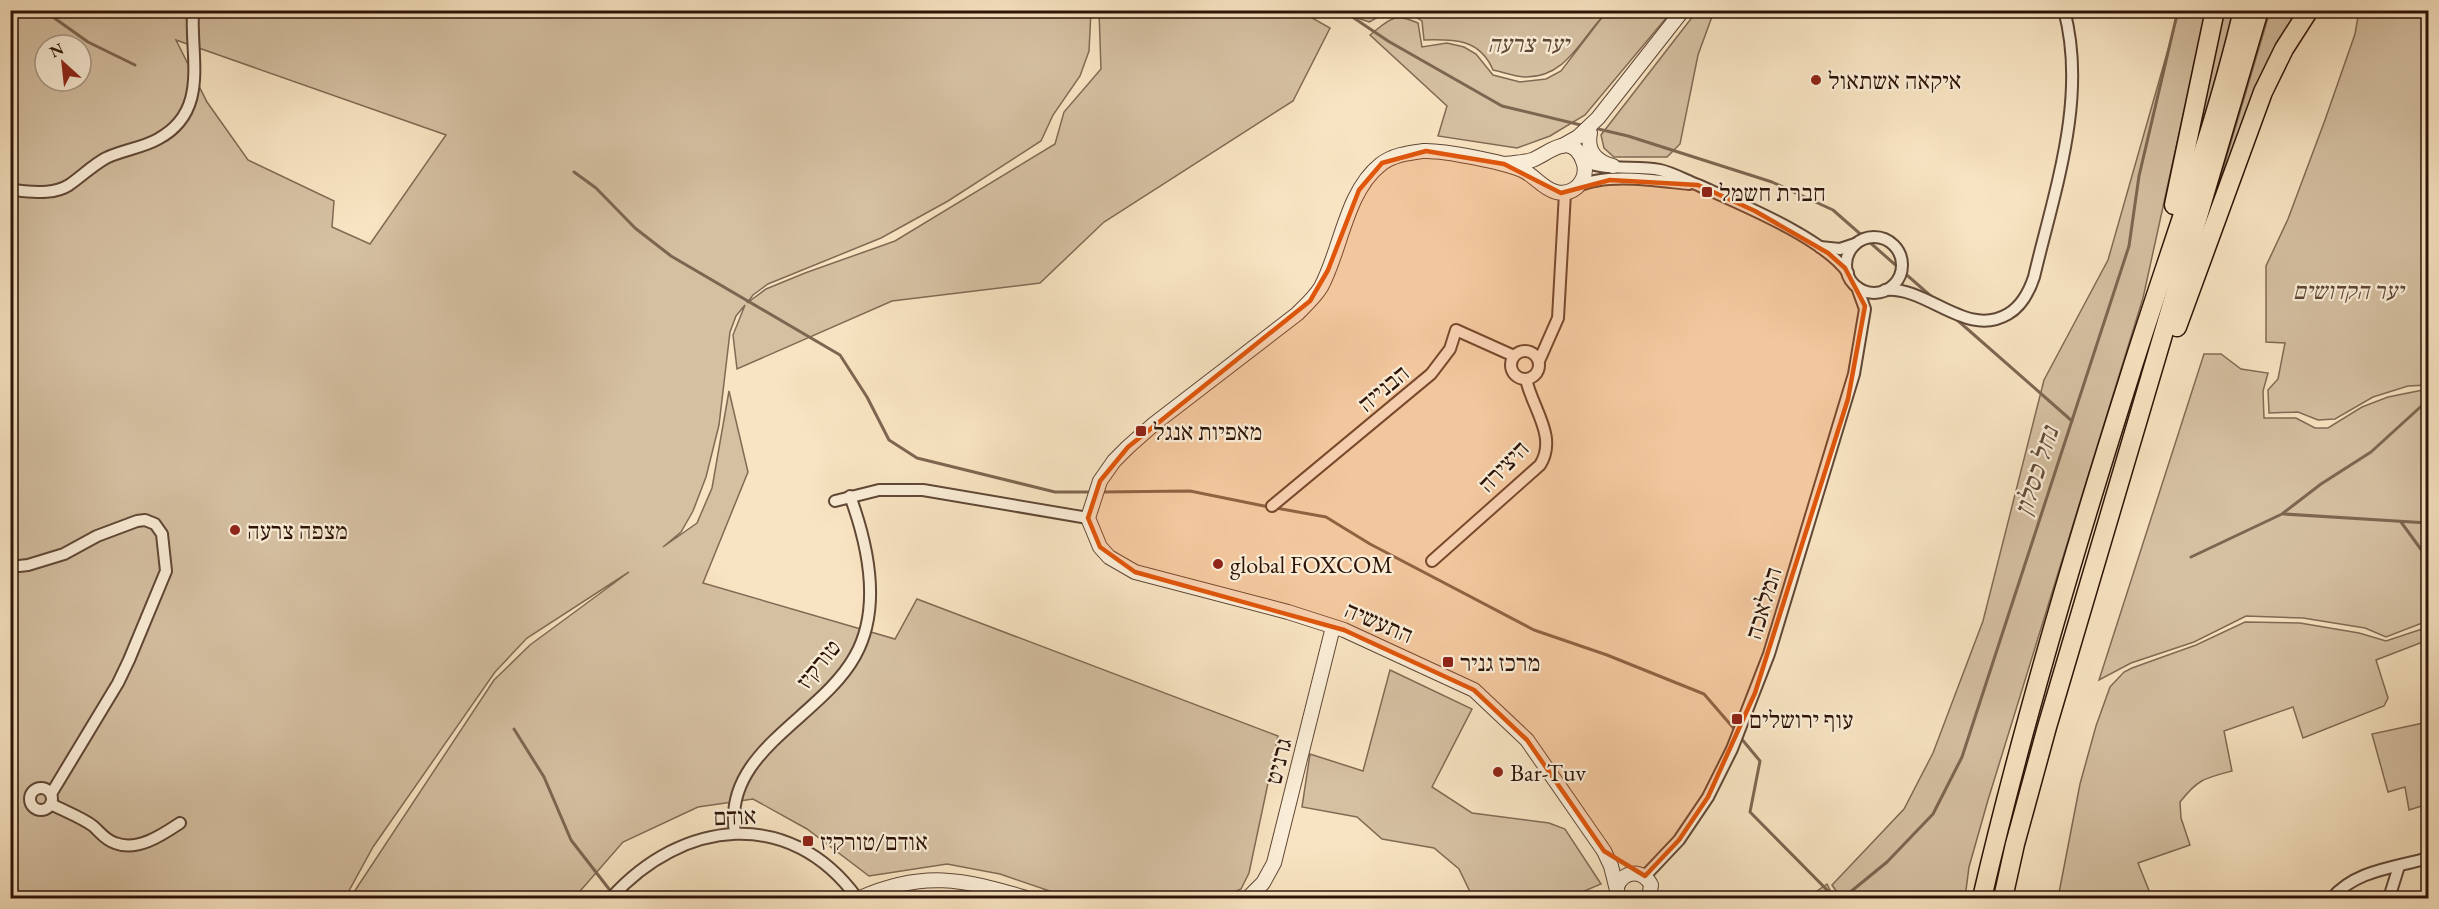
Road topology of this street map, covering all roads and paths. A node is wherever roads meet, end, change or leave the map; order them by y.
1 (193, 10) edge
2 (1683, 10) edge
3 (2064, 10) edge
4 (2215, 10) edge
5 (2243, 10) edge
6 (2259, 10) edge
7 (2309, 10) edge
8 (1598, 118) junction
9 (1590, 133) junction
10 (1562, 146) junction
11 (1545, 153) junction
12 (1583, 159) junction
13 (1504, 164) junction
14 (1613, 166) junction
15 (1542, 184) junction
16 (1698, 185) junction
17 (10, 190) edge
18 (1571, 190) junction
19 (1858, 242) junction
20 (1818, 247) junction
21 (1902, 265) junction
22 (1848, 273) junction
23 (1857, 287) junction
24 (1883, 291) junction
25 (1920, 297) junction
26 (2154, 304) junction
27 (1864, 317) junction
28 (1514, 356) junction
29 (1539, 361) junction
30 (1527, 379) junction
31 (2117, 492) junction
32 (850, 496) junction
33 (835, 501) dead end
34 (1272, 506) dead end
35 (1088, 518) junction
36 (1432, 561) dead end
37 (10, 567) edge
38 (1334, 627) junction
39 (180, 823) dead end
40 (735, 833) junction
41 (1604, 851) junction
42 (2428, 858) edge
43 (2399, 866) junction
44 (1639, 874) junction
45 (1618, 892) edge
46 (611, 898) edge
47 (858, 898) edge
48 (1026, 898) edge
49 (1248, 898) edge
50 (1649, 898) edge
51 (1982, 898) edge
52 (2003, 898) edge
53 (2332, 898) edge
54 (2389, 898) edge

1 - 17 street
2 - 8 street
3 - 25 street
4 - 26 highway
5 - 26 highway
6 - 31 highway
7 - 31 highway
8 - 9 street
8 - 10 street
9 - 12 street
9 - 14 street
10 - 11 street
10 - 12 street
11 - 13 street
11 - 15 street
12 - 14 street
12 - 18 street
13 - 15 street
13 - 35 street
14 - 16 street
15 - 18 street
16 - 18 street
16 - 20 street
18 - 29 street
19 - 20 street
19 - 21 street
19 - 22 street
20 - 22 street
21 - 24 street
21 - 25 street
22 - 23 street
23 - 24 street
23 - 27 street, המלאכה
24 - 25 street
24 - 27 street, המלאכה
26 - 51 highway
27 - 44 street, המלאכה
28 - 29 street
28 - 30 street
28 - 34 street, הבנייה
29 - 30 street
30 - 36 street, היצירה
31 - 52 highway
32 - 33 street
32 - 35 street
32 - 40 street, טורקיז
35 - 38 street, התעשיה
37 - 39 street
38 - 41 street, התעשיה
38 - 49 street, גרניט
40 - 46 street, אודם
40 - 47 street, אודם
41 - 44 street, התעשיה
41 - 45 street, התעשיה
42 - 43 street
43 - 53 street
43 - 54 street
44 - 45 street
44 - 50 street
47 - 48 street

